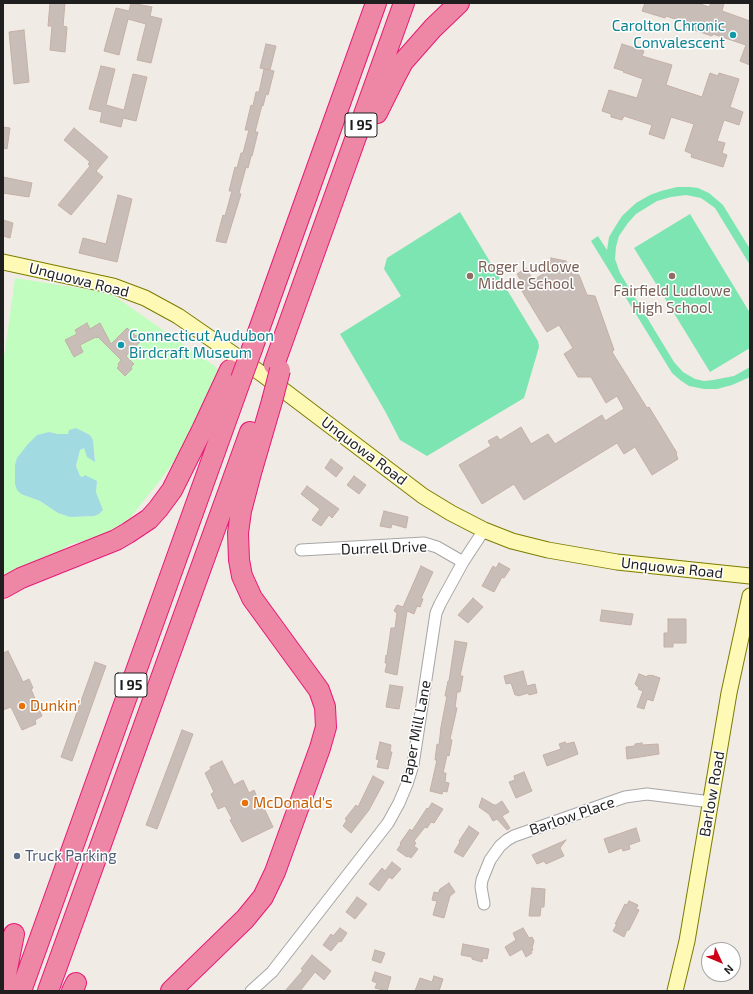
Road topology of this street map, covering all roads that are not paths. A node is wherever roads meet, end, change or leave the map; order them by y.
1 (366, 3) edge
2 (376, 3) edge
3 (404, 3) edge
4 (459, 3) edge
5 (329, 135) junction
6 (317, 246) junction
7 (3, 262) edge
8 (236, 374) junction
9 (267, 398) junction
10 (484, 530) junction
11 (301, 550) dead end
12 (463, 562) junction
13 (750, 576) edge
14 (3, 588) edge
15 (750, 596) edge
16 (711, 802) junction
17 (484, 904) dead end
18 (14, 934) dead end
19 (9, 988) edge
20 (48, 991) edge
21 (171, 991) edge
22 (251, 991) edge
23 (675, 991) edge

1 - 5 highway
2 - 5 highway, I 95
3 - 6 highway, I 95
4 - 6 highway
5 - 8 highway, I 95, bridge
6 - 9 highway, I 95, bridge
7 - 10 street, Unquowa Road
8 - 14 highway
8 - 19 highway, I 95
9 - 20 highway, I 95
9 - 21 highway
10 - 12 street, Paper Mill Lane
10 - 13 street, Unquowa Road
11 - 12 street, Durrell Drive
12 - 22 street, Paper Mill Lane
15 - 16 street, Barlow Road
16 - 17 street, Barlow Place
16 - 23 street, Barlow Road
18 - 19 highway

